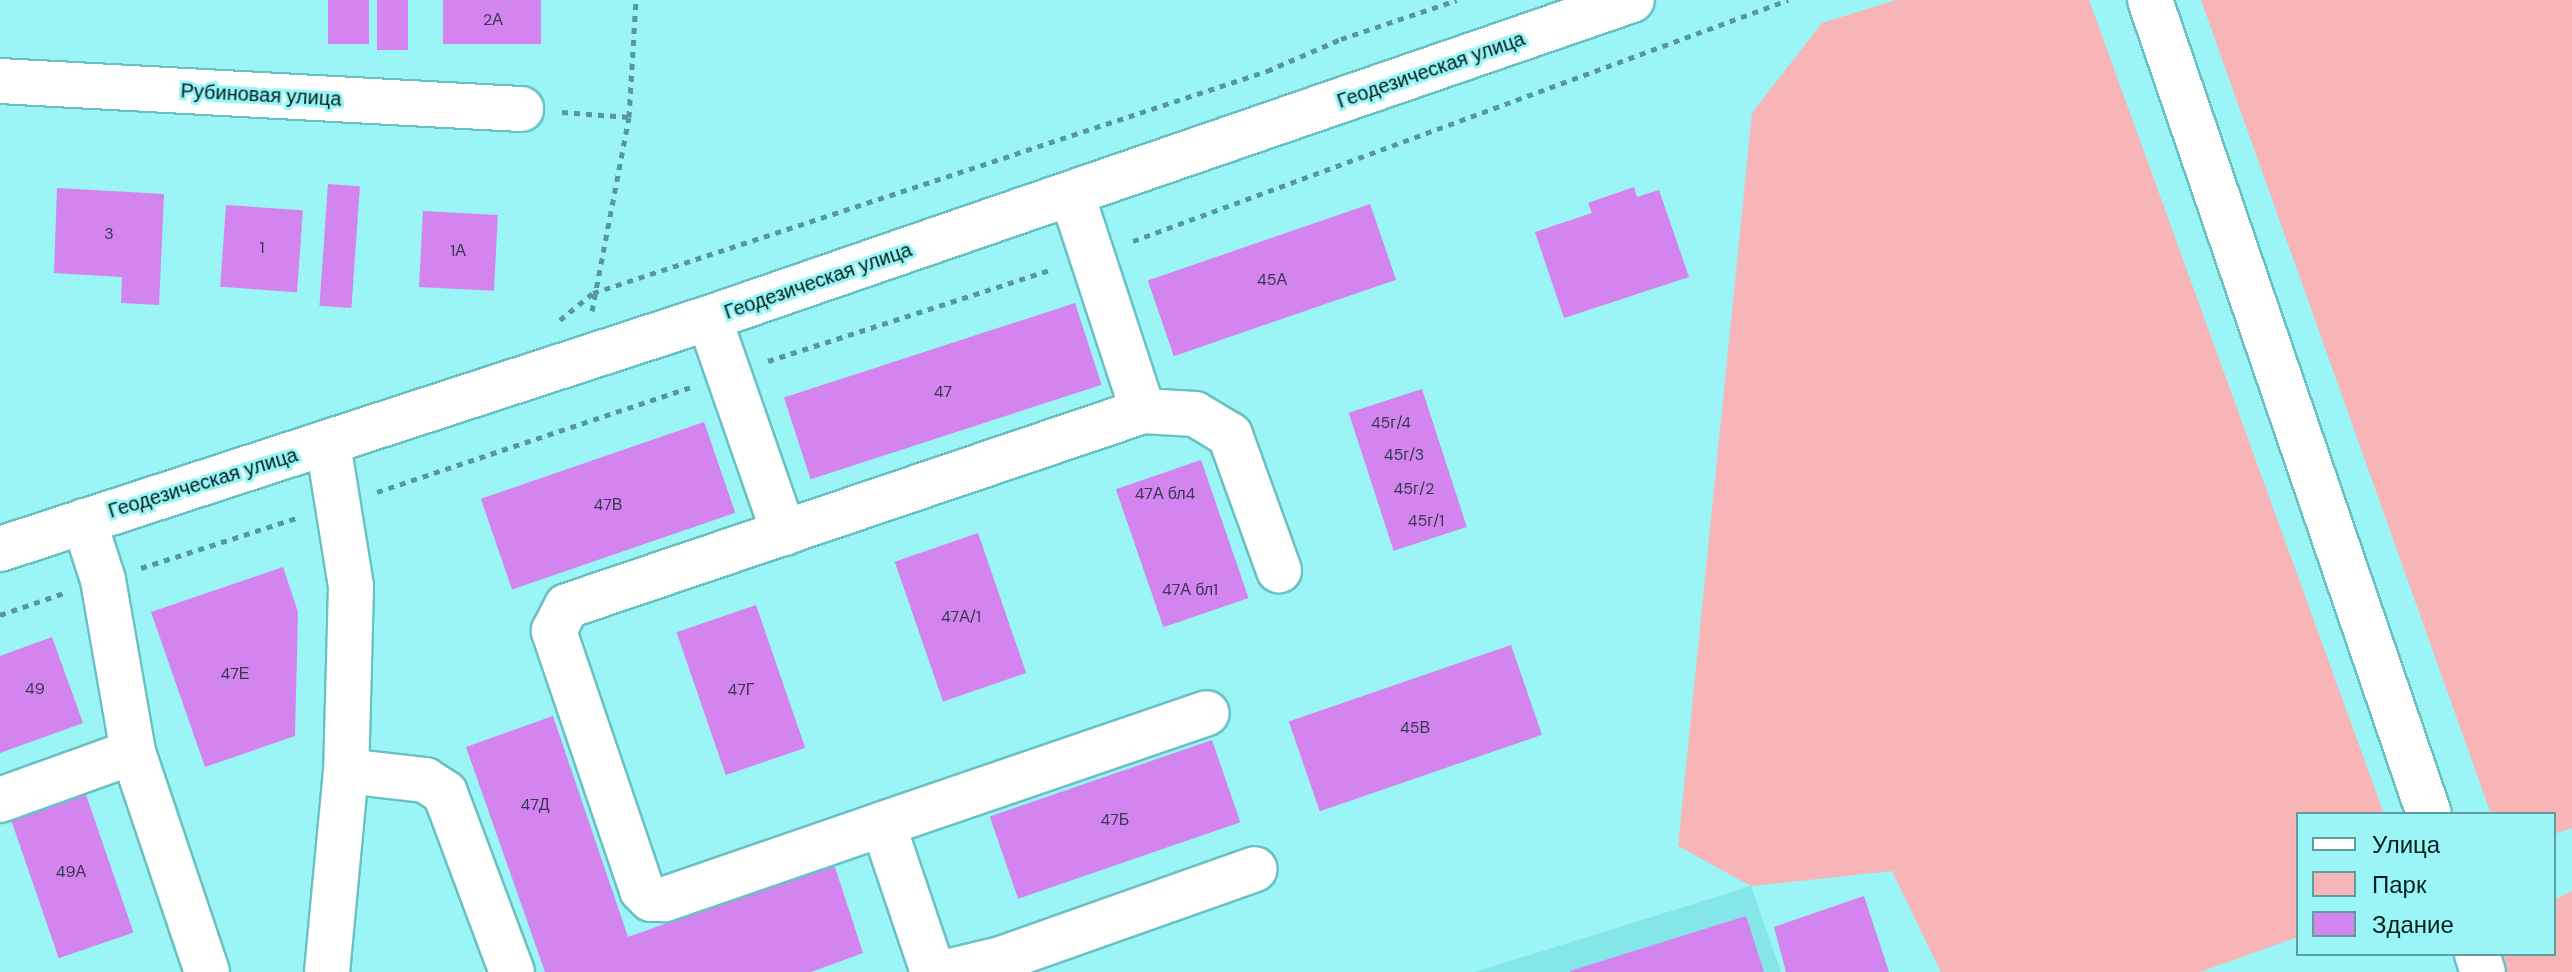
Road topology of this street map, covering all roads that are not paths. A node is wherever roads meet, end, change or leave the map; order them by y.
1 (1632, 0) edge
2 (2150, 0) edge
3 (0, 81) edge
4 (521, 109) road end
5 (1072, 195) junction
6 (709, 318) junction
7 (1143, 411) junction
8 (328, 444) junction
9 (84, 521) junction
10 (784, 533) junction
11 (0, 549) edge
12 (1279, 570) dead end
13 (1207, 713) dead end
14 (133, 752) junction
15 (346, 771) junction
16 (0, 800) edge
17 (2428, 812) edge
18 (883, 824) junction
19 (1255, 869) dead end
20 (198, 969) edge
21 (327, 972) edge
22 (512, 972) edge
23 (933, 972) edge
24 (947, 972) edge

1 - 5 street, Геодезическая улица
2 - 17 street
3 - 4 street, Рубиновая улица
5 - 6 street, Геодезическая улица
5 - 7 street
6 - 8 street, Геодезическая улица
6 - 10 street
7 - 10 street
7 - 12 street
8 - 9 street, Геодезическая улица
8 - 15 street
9 - 11 street, Геодезическая улица
9 - 14 street
10 - 18 street
13 - 18 street
14 - 16 street
14 - 20 street
15 - 21 street
15 - 22 street
18 - 23 street
19 - 24 street

